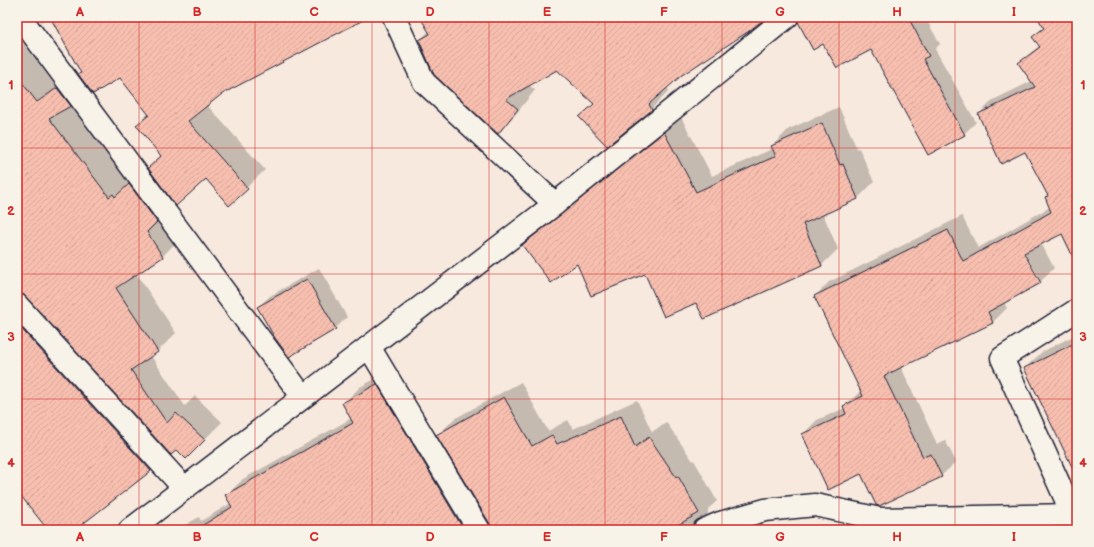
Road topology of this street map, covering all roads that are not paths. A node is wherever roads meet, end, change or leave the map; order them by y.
1 (20, 17) edge
2 (394, 17) edge
3 (788, 17) edge
4 (555, 204) junction
5 (17, 305) edge
6 (1077, 310) edge
7 (370, 347) junction
8 (303, 397) junction
9 (184, 488) junction
10 (1075, 517) edge
11 (130, 530) edge
12 (479, 530) edge
13 (704, 530) edge

1 - 8 street
2 - 4 street
3 - 4 street
4 - 7 street
5 - 9 street
6 - 10 street
7 - 8 street
7 - 12 street
8 - 9 street
9 - 11 street
10 - 13 street

